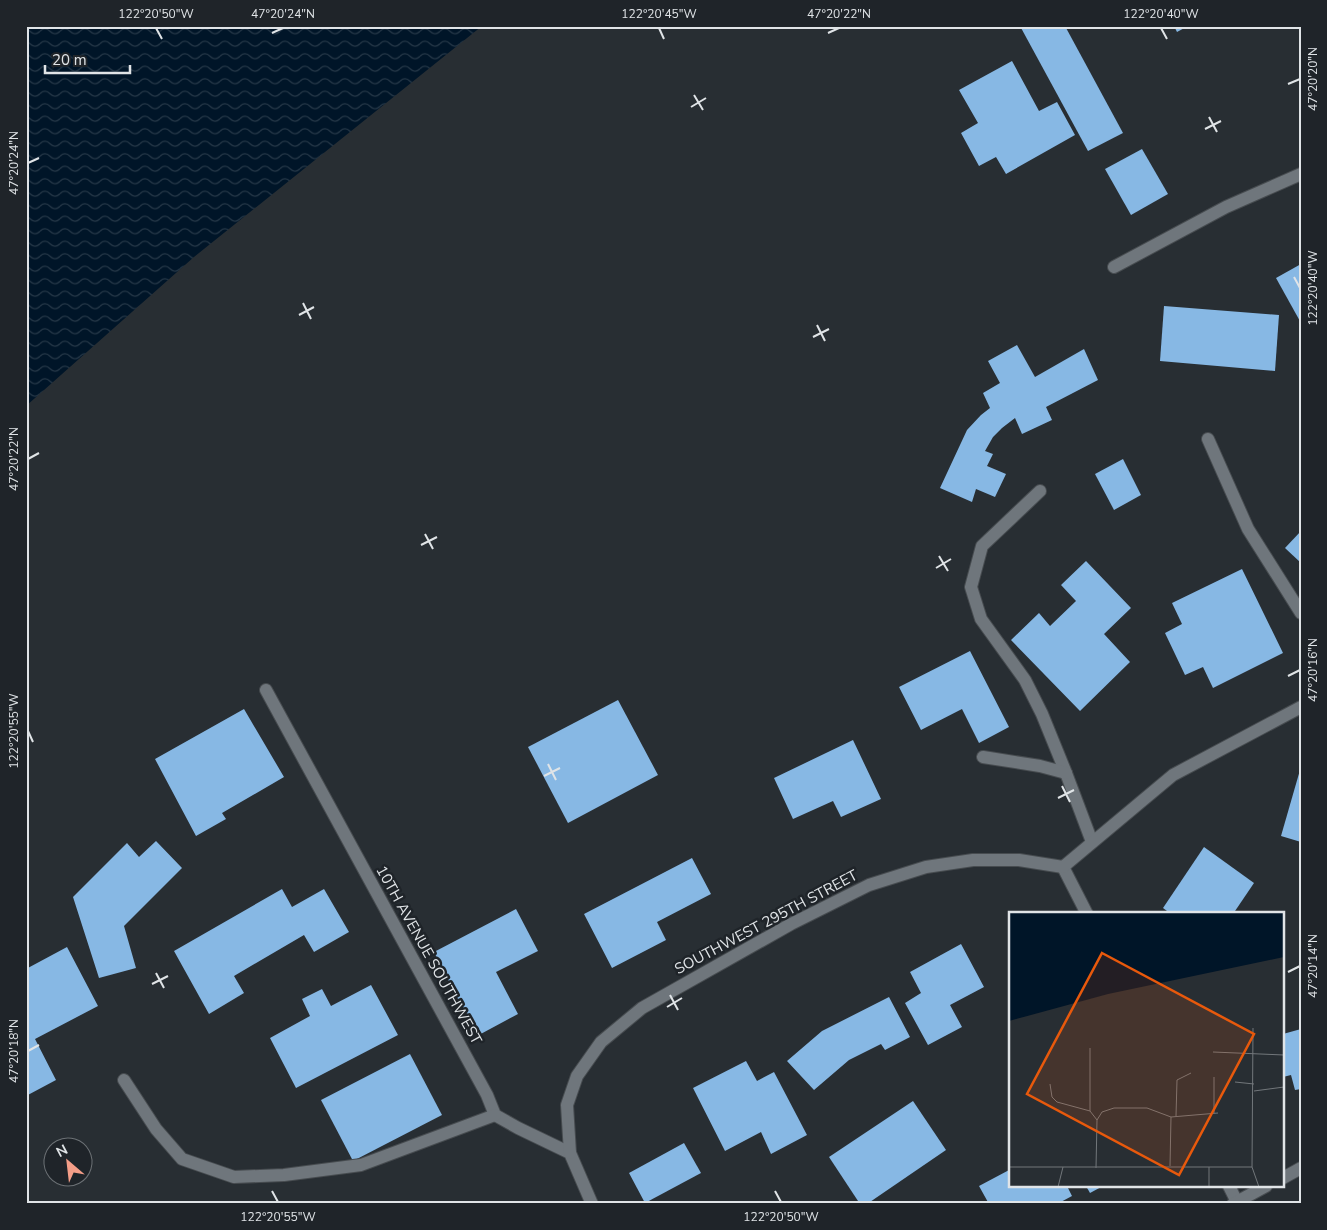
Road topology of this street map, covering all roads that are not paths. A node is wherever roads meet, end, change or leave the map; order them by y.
1 (1301, 174) edge
2 (1114, 267) dead end
3 (1208, 440) dead end
4 (1040, 491) dead end
5 (1301, 613) edge
6 (266, 690) dead end
7 (1301, 707) edge
8 (982, 757) dead end
9 (1066, 773) junction
10 (1092, 842) junction
11 (1063, 867) junction
12 (1086, 912) edge
13 (124, 1080) dead end
14 (495, 1115) junction
15 (570, 1153) junction
16 (1301, 1168) edge
17 (1284, 1177) edge
18 (1230, 1188) edge
19 (1262, 1188) edge
20 (1235, 1203) edge
21 (592, 1204) edge

1 - 2 street
3 - 5 street
4 - 9 street
6 - 14 street, 10TH AVENUE SOUTHWEST
7 - 10 street
8 - 9 street
9 - 10 street
10 - 11 street
11 - 12 street
11 - 15 street, SOUTHWEST 295TH STREET
13 - 14 street
14 - 15 street
15 - 21 street
16 - 17 street
18 - 20 street
19 - 20 street

